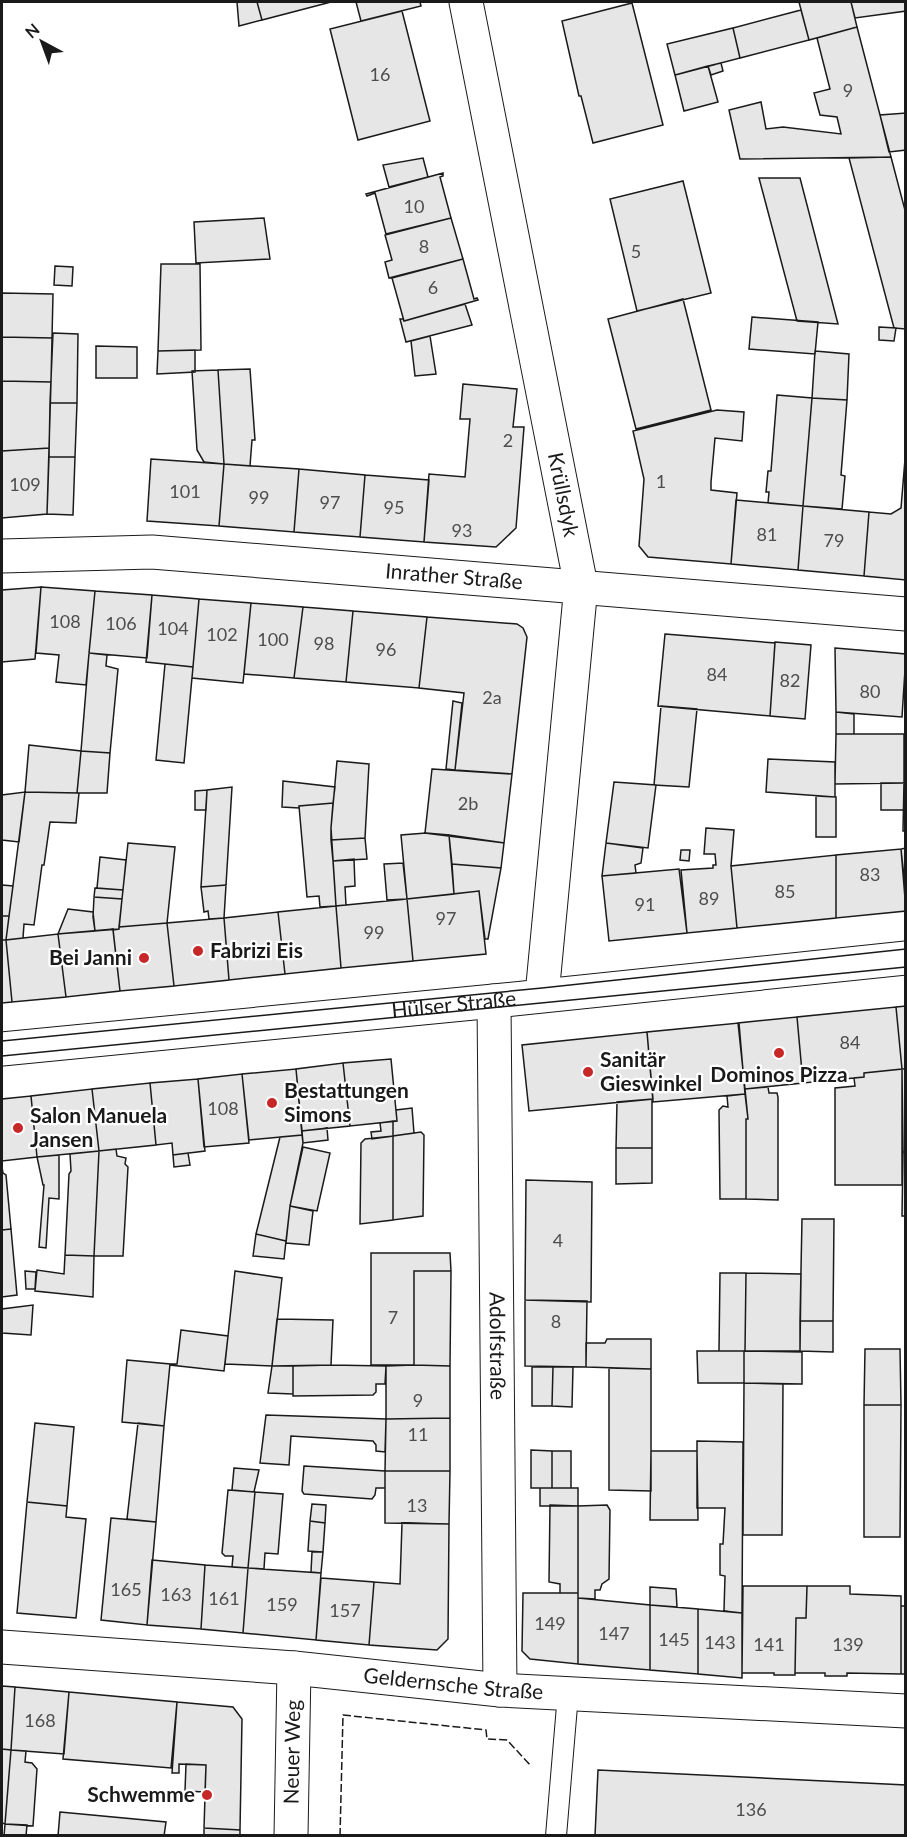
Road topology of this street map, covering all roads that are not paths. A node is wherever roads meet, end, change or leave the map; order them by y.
1 (466, 2) edge
2 (2, 556) edge
3 (581, 586) junction
4 (906, 614) edge
5 (906, 958) edge
6 (542, 995) junction
7 (494, 1001) junction
8 (2, 1049) edge
9 (2, 1647) edge
10 (294, 1668) junction
11 (500, 1690) junction
12 (568, 1694) junction
13 (906, 1712) edge
14 (291, 1836) edge
15 (556, 1836) edge

1 - 3 street, Krüllsdyk
2 - 3 street, Inrather Straße
3 - 4 street, Inrather Straße
3 - 6 street, Krüllsdyk
5 - 6 street, Hülser Straße
6 - 7 street, Hülser Straße
7 - 8 street, Hülser Straße
7 - 11 street, Adolfstraße
9 - 10 street, Geldernsche Straße
10 - 11 street, Geldernsche Straße
10 - 14 street, Neuer Weg
11 - 12 street, Geldernsche Straße
12 - 13 street, Geldernsche Straße
12 - 15 lane

